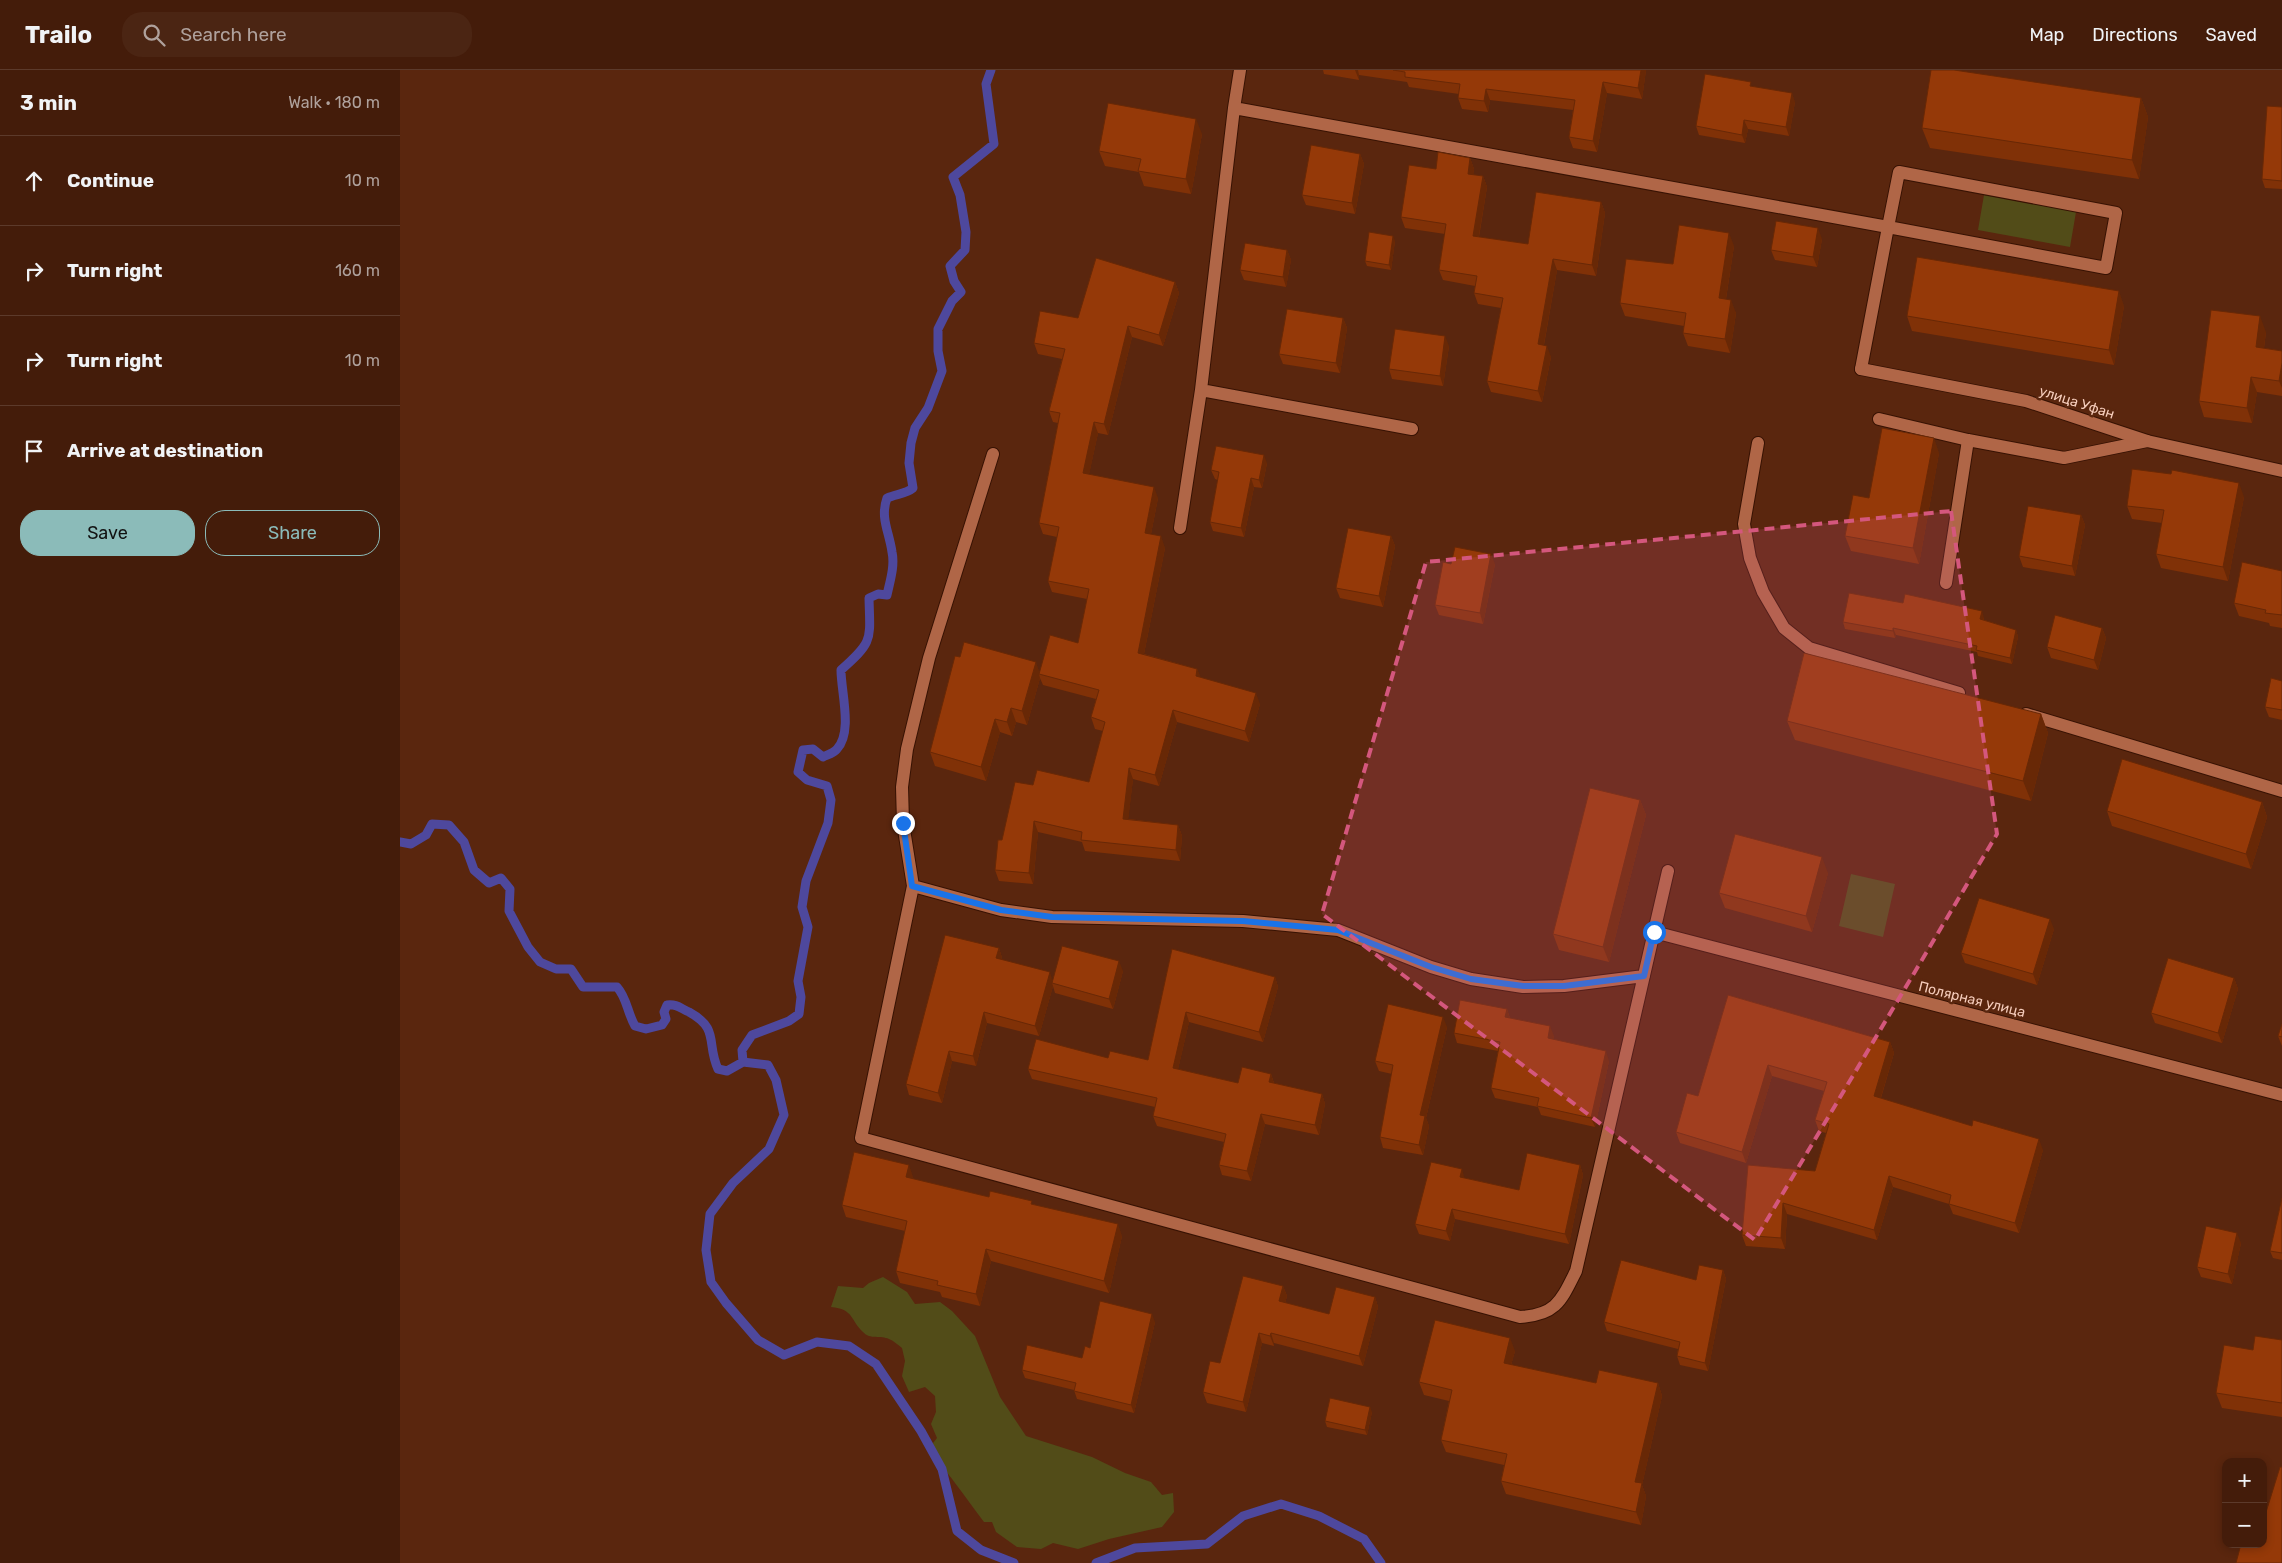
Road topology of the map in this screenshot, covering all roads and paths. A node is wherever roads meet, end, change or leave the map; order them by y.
1 (1240, 70) edge
2 (1234, 108) junction
3 (1888, 226) junction
4 (1201, 390) junction
5 (1879, 419) dead end
6 (1412, 429) dead end
7 (1968, 440) junction
8 (2147, 441) junction
9 (1758, 442) dead end
10 (993, 454) dead end
11 (2282, 471) edge
12 (1180, 528) dead end
13 (1946, 583) dead end
14 (1970, 697) edge
15 (2017, 711) edge
16 (2282, 791) edge
17 (1668, 871) dead end
18 (912, 886) junction
19 (1654, 932) junction
20 (1644, 976) junction
21 (2282, 1094) edge

1 - 2 street
2 - 3 street
2 - 4 street
3 - 3 street
3 - 8 street, улица Уфан
4 - 6 street
4 - 12 street
5 - 7 street
7 - 8 street
7 - 13 street
8 - 11 street, улица Уфан
9 - 14 street
10 - 18 street
15 - 16 street
17 - 19 street
18 - 20 street
18 - 20 street
19 - 20 street
19 - 21 street, Полярная улица

